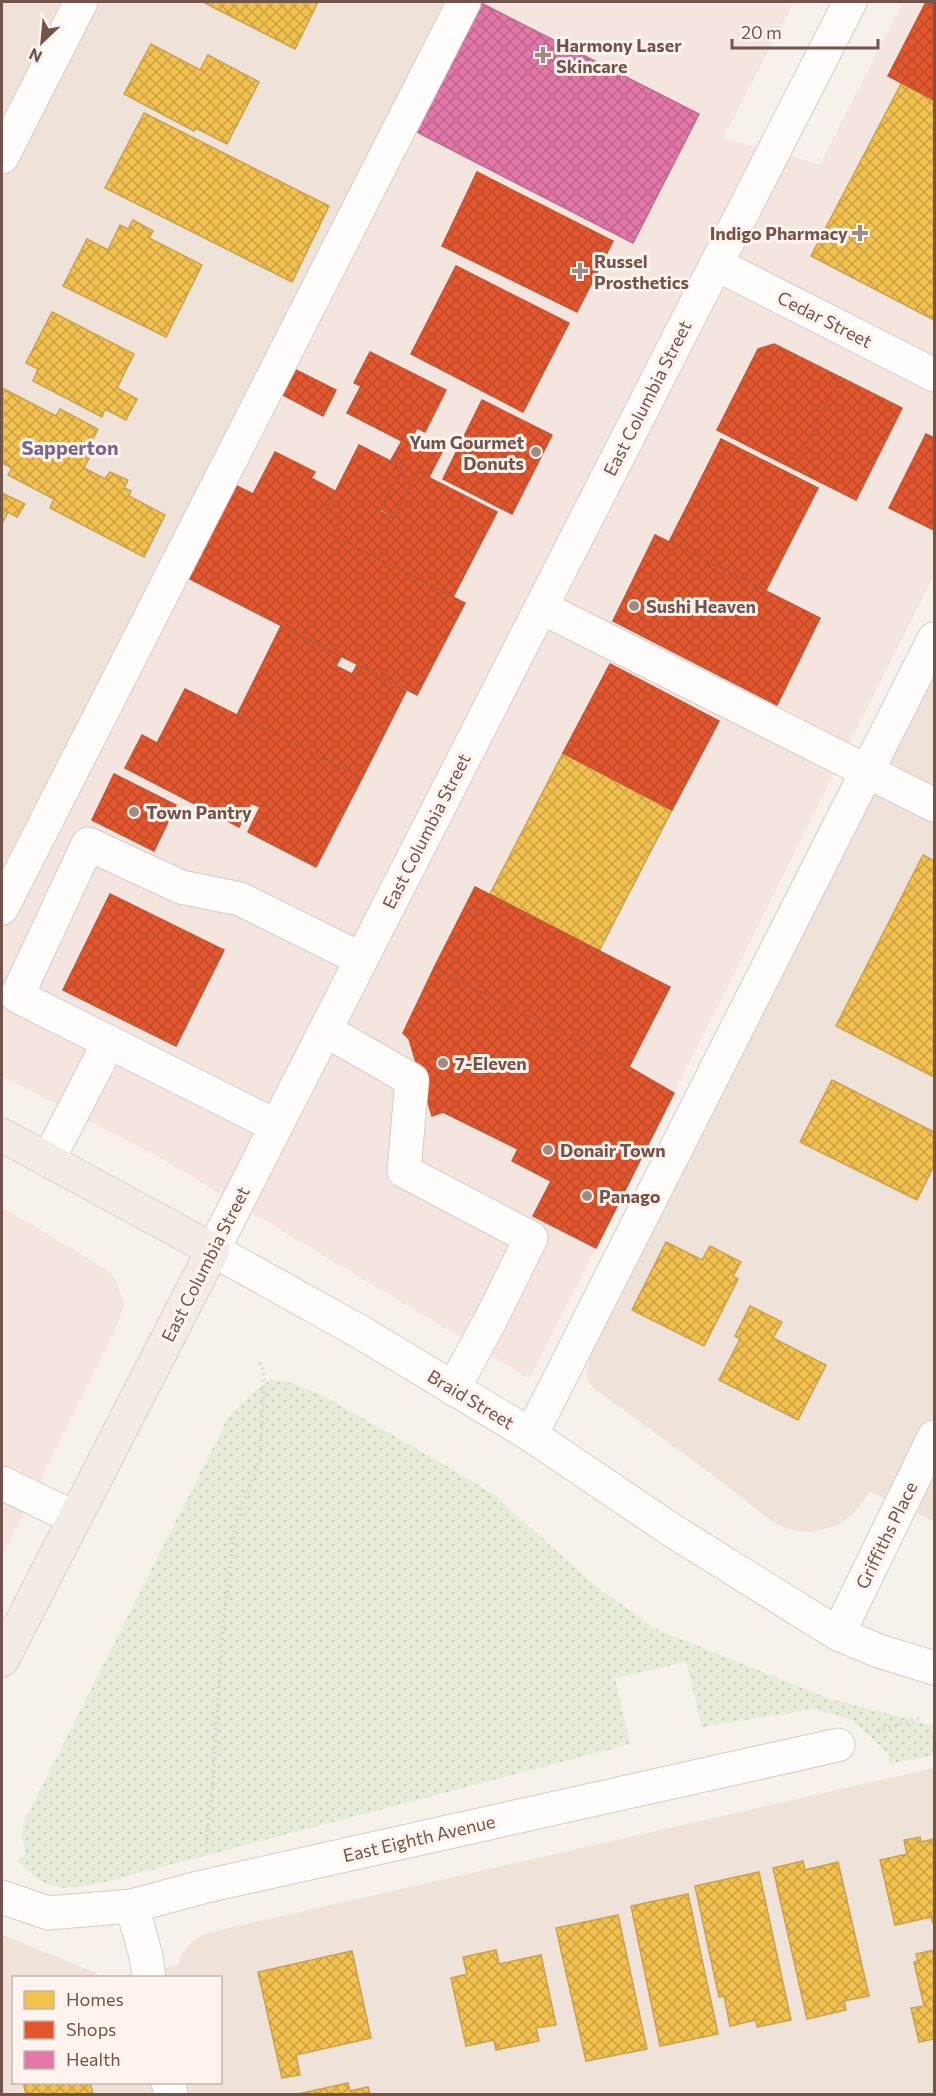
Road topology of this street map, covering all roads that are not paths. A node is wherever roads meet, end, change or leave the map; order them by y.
1 (81, 2) edge
2 (464, 2) edge
3 (850, 2) edge
4 (2, 157) edge
5 (716, 264) junction
6 (934, 375) edge
7 (541, 607) junction
8 (934, 639) edge
9 (868, 771) junction
10 (934, 805) edge
11 (2, 908) edge
12 (361, 959) junction
13 (325, 1030) junction
14 (109, 1042) junction
15 (276, 1126) junction
16 (2, 1134) edge
17 (48, 1160) junction
18 (213, 1250) junction
19 (453, 1389) junction
20 (531, 1435) junction
21 (934, 1437) edge
22 (2, 1483) edge
23 (75, 1518) junction
24 (838, 1634) junction
25 (2, 1660) edge
26 (934, 1668) edge
27 (838, 1745) dead end
28 (2, 1898) edge
29 (132, 1906) junction
30 (149, 1976) edge

1 - 4 street
2 - 11 street
3 - 5 street, East Columbia Street
5 - 6 street, Cedar Street
5 - 7 street, East Columbia Street
7 - 9 street
7 - 12 street, East Columbia Street
8 - 9 street
9 - 10 street
9 - 20 street
12 - 13 street, East Columbia Street
12 - 14 street
13 - 15 street, East Columbia Street
13 - 19 street
14 - 15 street
14 - 17 street
15 - 18 street, East Columbia Street
16 - 17 main road, Braid Street
17 - 18 main road, Braid Street
18 - 19 street, Braid Street
18 - 23 main road, East Columbia Street
19 - 20 street, Braid Street
20 - 24 street, Braid Street
21 - 24 street, Griffiths Place
22 - 23 street
23 - 25 main road, East Columbia Street
24 - 26 street, Braid Street
27 - 29 street, East Eighth Avenue
28 - 29 street, East Eighth Avenue
29 - 30 street

